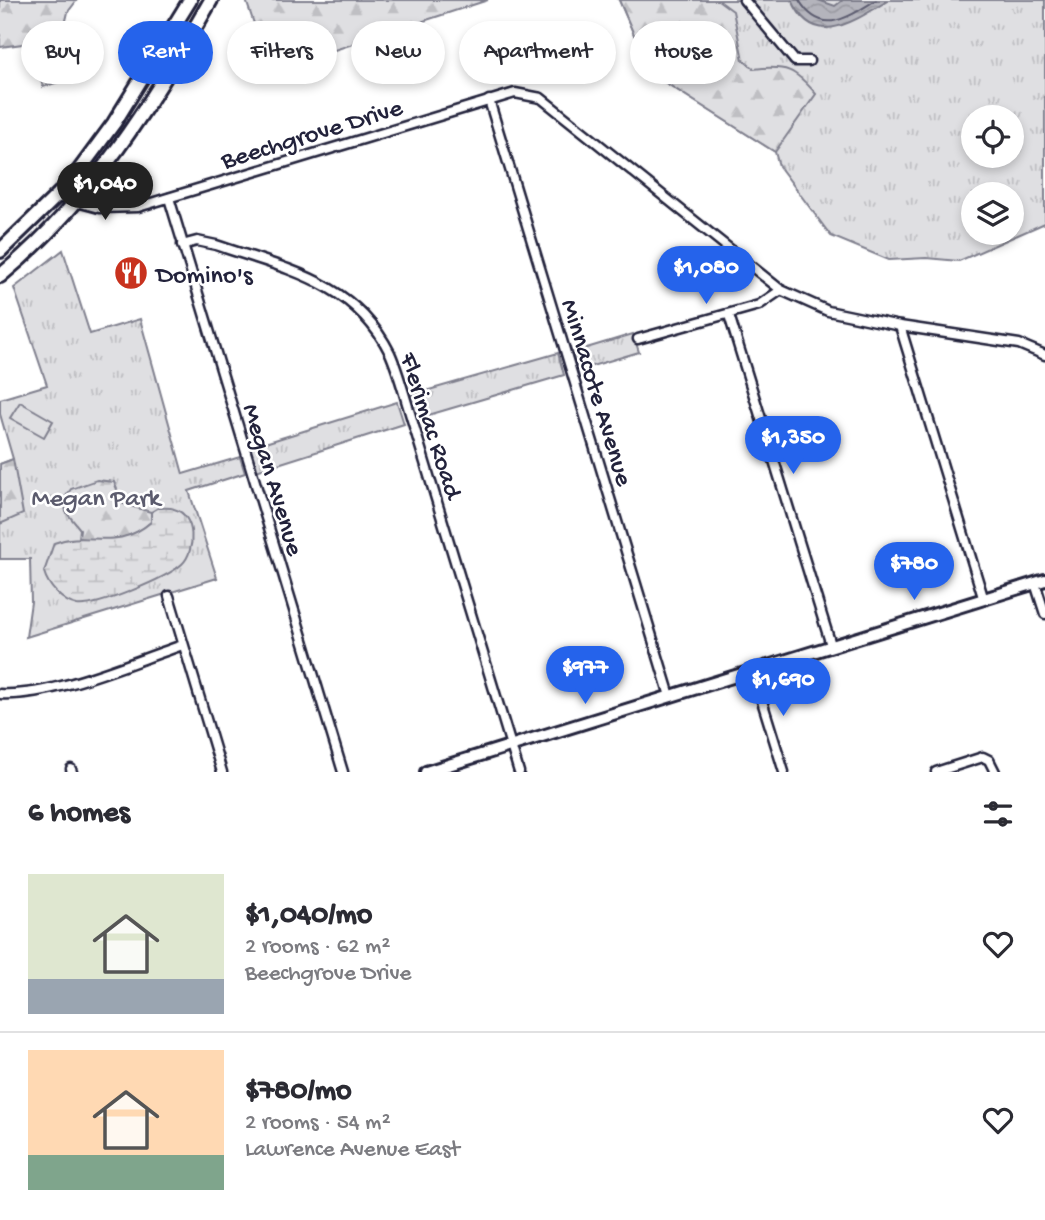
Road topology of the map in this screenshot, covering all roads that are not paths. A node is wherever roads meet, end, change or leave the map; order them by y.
1 (190, 0) edge
2 (211, 0) edge
3 (744, 0) edge
4 (809, 61) dead end
5 (489, 100) junction
6 (58, 197) junction
7 (169, 198) junction
8 (76, 202) junction
9 (182, 245) junction
10 (0, 251) edge
11 (0, 276) edge
12 (781, 290) junction
13 (729, 315) junction
14 (900, 326) junction
15 (638, 340) dead end
16 (1045, 355) edge
17 (1040, 582) edge
18 (169, 596) dead end
19 (983, 597) junction
20 (1045, 614) edge
21 (183, 645) junction
22 (831, 645) junction
23 (753, 672) junction
24 (0, 694) edge
25 (670, 696) junction
26 (510, 746) junction
27 (222, 772) edge
28 (343, 772) edge
29 (426, 772) edge
30 (519, 772) edge
31 (784, 772) edge
32 (936, 772) edge
33 (995, 772) edge

1 - 6 main road
2 - 8 main road
3 - 4 street
5 - 7 street, Beechgrove Drive
5 - 12 street, Beechgrove Drive
5 - 25 street, Minnacote Avenue
6 - 8 street, Beechgrove Drive
6 - 10 main road
7 - 8 street, Beechgrove Drive
7 - 9 street, Megan Avenue
8 - 11 main road
9 - 26 street, Flerimac Road
9 - 28 street, Megan Avenue
12 - 13 street
12 - 14 street, Beechgrove Drive
13 - 15 street
13 - 22 street
14 - 16 street, Beechgrove Drive
14 - 19 street
17 - 19 main road
17 - 20 street
18 - 21 street
19 - 22 main road
21 - 24 street
21 - 27 street
22 - 23 main road
23 - 25 main road
23 - 31 street
25 - 26 main road
26 - 29 main road
26 - 30 street, Flerimac Road
32 - 33 street

